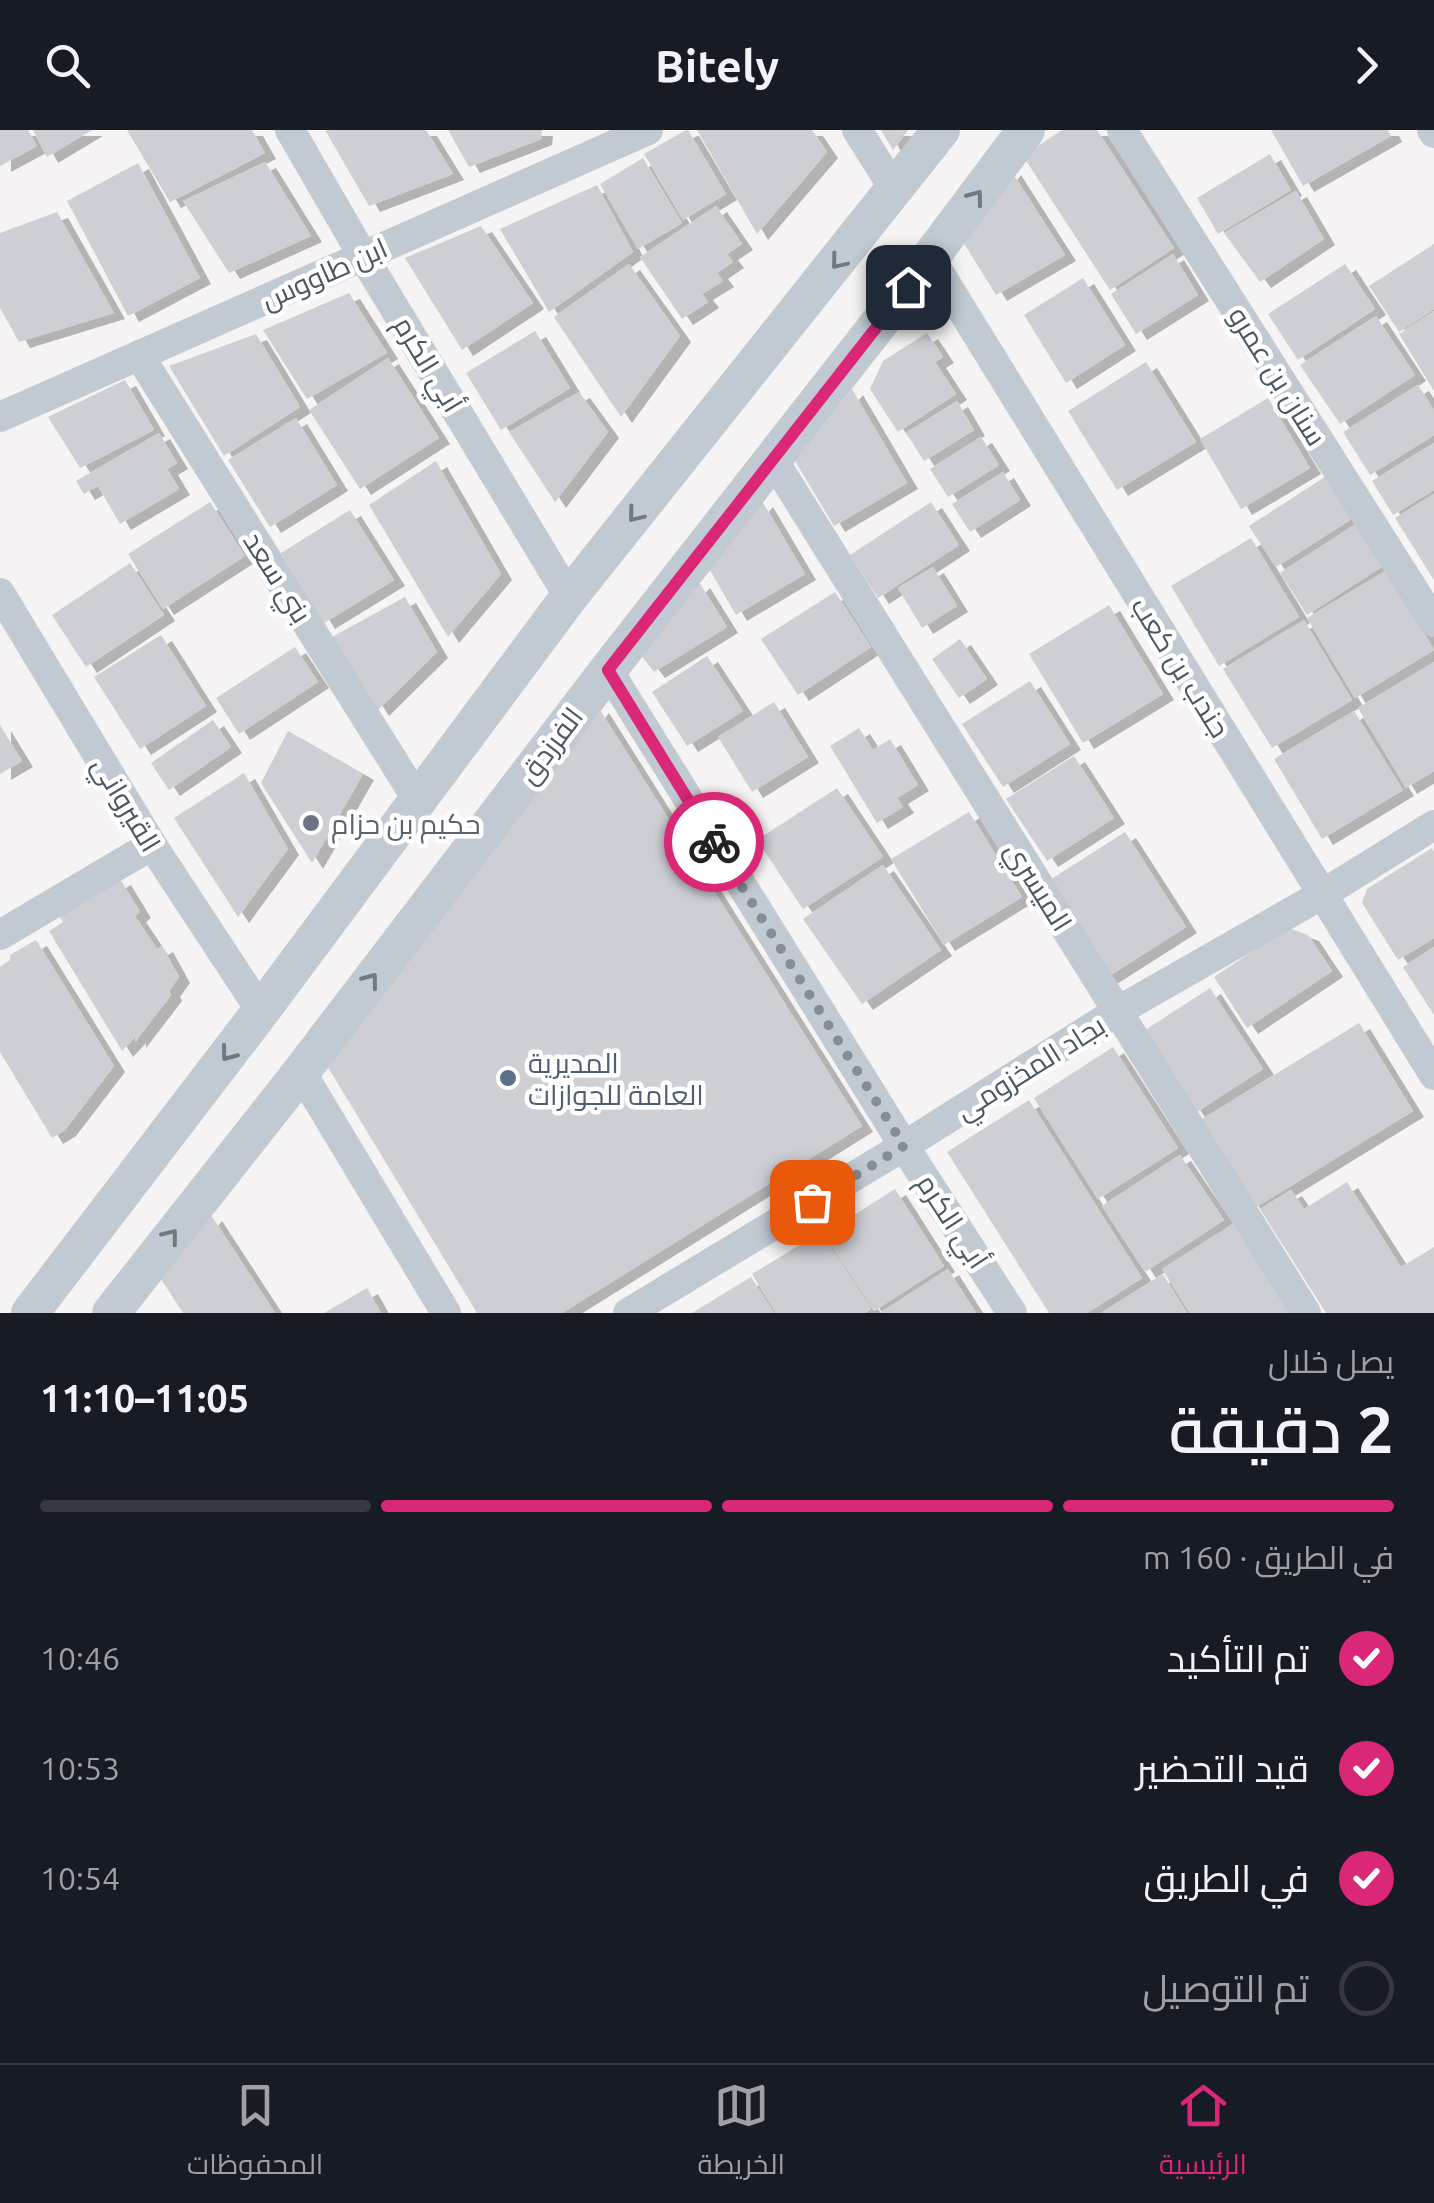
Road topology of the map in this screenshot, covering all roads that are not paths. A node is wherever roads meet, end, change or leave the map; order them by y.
1 (290, 130) edge
2 (648, 130) edge
3 (857, 130) edge
4 (942, 130) edge
5 (1026, 130) edge
6 (1122, 130) edge
7 (579, 142) edge
8 (895, 190) junction
9 (363, 256) junction
10 (930, 258) junction
11 (139, 355) junction
12 (0, 417) edge
13 (772, 458) junction
14 (0, 593) edge
15 (570, 597) junction
16 (1434, 622) edge
17 (608, 670) junction
18 (417, 799) junction
19 (1434, 824) edge
20 (152, 845) junction
21 (1321, 894) junction
22 (0, 935) edge
23 (260, 1011) junction
24 (1118, 1012) junction
25 (301, 1072) junction
26 (1434, 1075) edge
27 (904, 1146) junction
28 (30, 1313) edge
29 (111, 1313) edge
30 (446, 1313) edge
31 (628, 1313) edge
32 (1012, 1313) edge
33 (1306, 1313) edge

1 - 9 street, أبي الكرم
2 - 7 street, ابن طاووس
3 - 8 street
4 - 8 street
10 -> 5 street, الفرزدق
6 - 16 street, سنان بن عمرو
7 - 9 street, ابن طاووس
8 -> 15 street
9 - 11 street, ابن طاووس
9 - 15 street, أبي الكرم
10 - 13 street, الفرزدق
10 - 21 street, جندب بن كعب
11 - 12 street, ابن طاووس
11 - 18 street, بني سعد
13 - 17 street, الفرزدق
13 - 24 street, الميسري
14 - 20 street, القيرواني
15 - 18 street
25 -> 17 street, الفرزدق
17 - 27 street, أبي الكرم
18 - 23 street
19 - 21 street, بجاد المخزومي
20 - 22 street
20 - 23 street, القيرواني
21 - 24 street, بجاد المخزومي
21 - 26 street, جندب بن كعب
23 -> 28 street
24 - 27 street, بجاد المخزومي
24 - 33 street, الميسري
29 -> 25 street, الفرزدق
25 - 30 street
27 - 31 street, بجاد المخزومي
27 - 32 street, أبي الكرم

